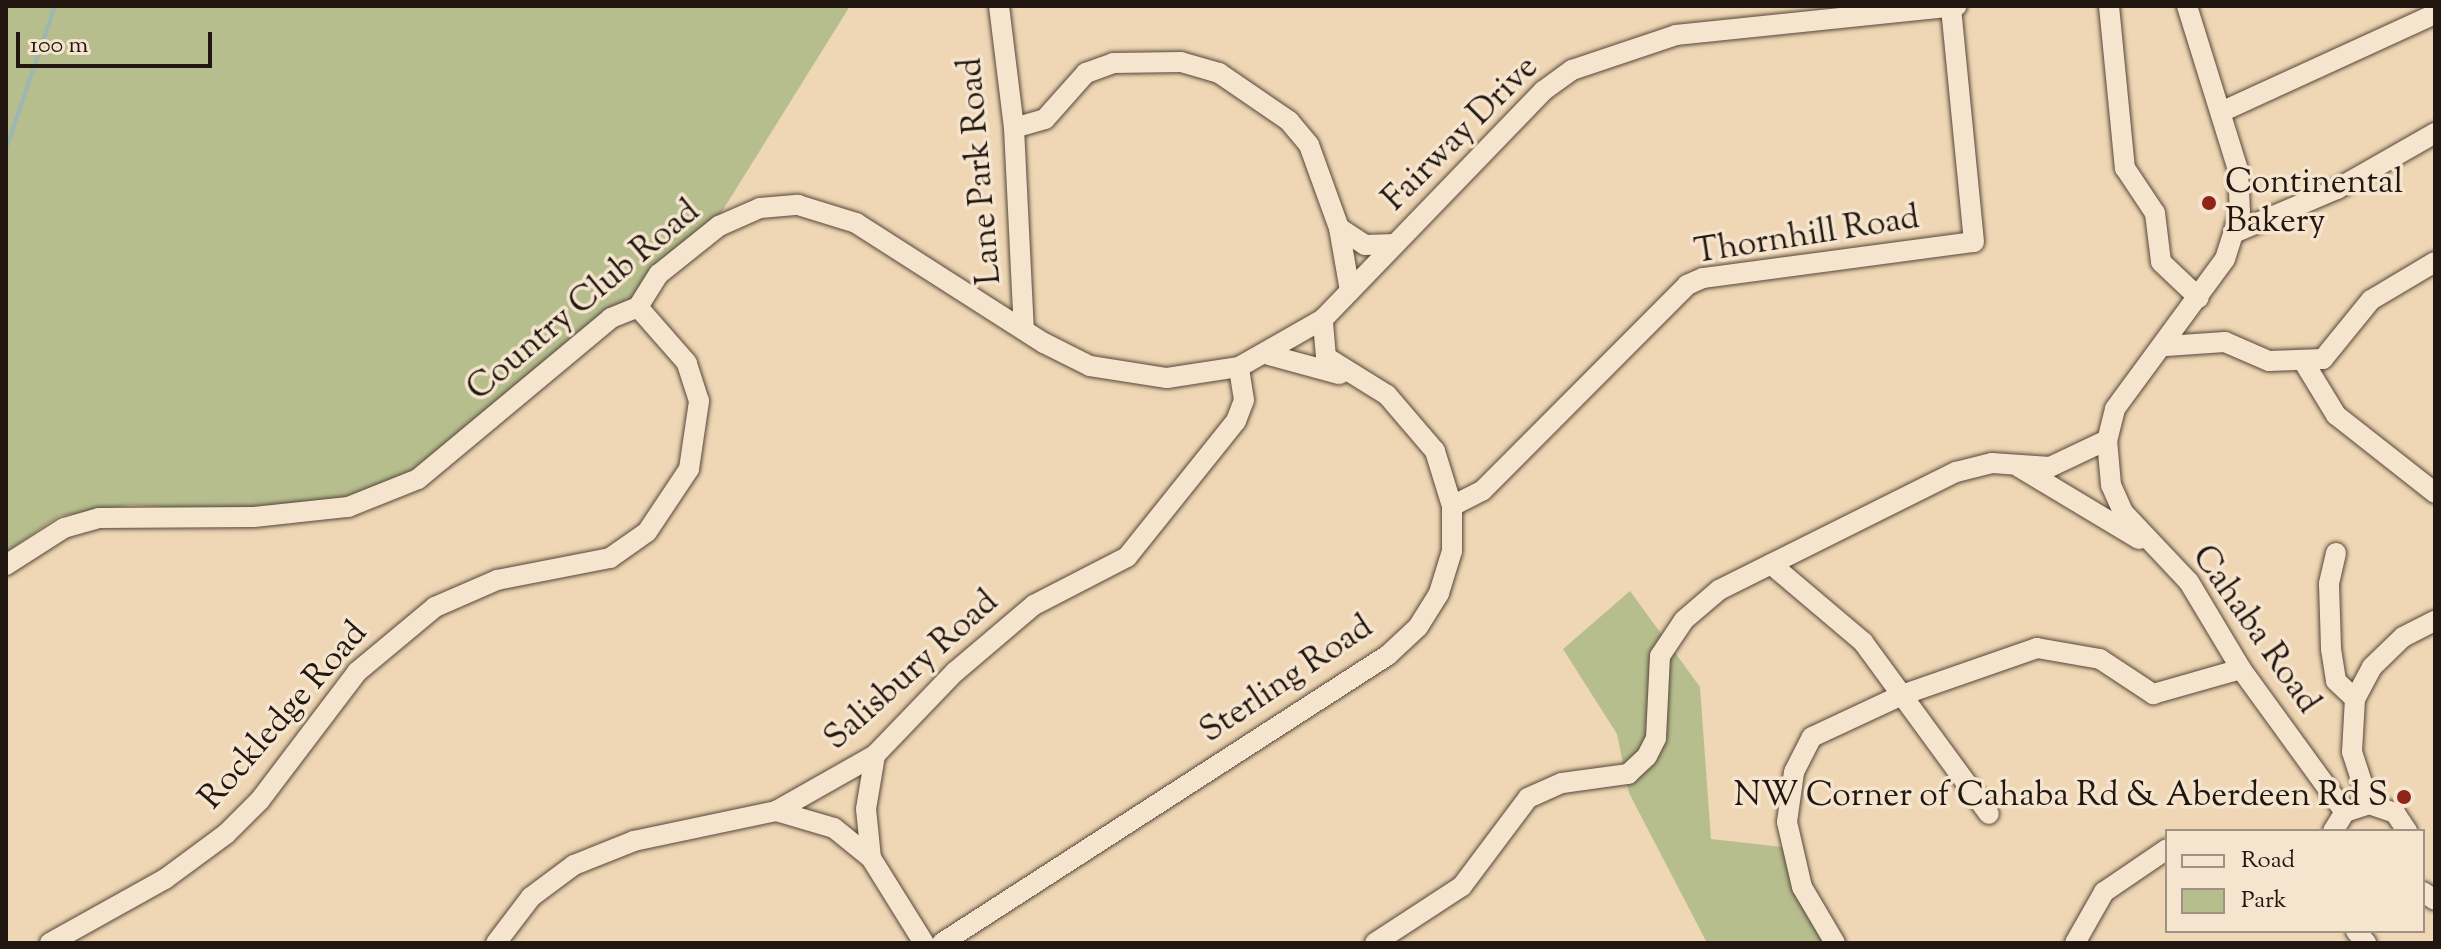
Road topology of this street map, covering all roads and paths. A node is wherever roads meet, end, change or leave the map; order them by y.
1 (999, 6) edge
2 (1957, 6) edge
3 (2109, 6) edge
4 (2187, 6) edge
5 (1951, 7) edge
6 (2435, 14) edge
7 (2221, 112) junction
8 (1014, 128) junction
9 (2435, 133) edge
10 (1339, 228) junction
11 (2236, 232) junction
12 (1395, 244) junction
13 (2435, 262) edge
14 (1350, 291) junction
15 (2199, 298) junction
16 (638, 307) junction
17 (1323, 319) junction
18 (1024, 330) junction
19 (2166, 346) junction
20 (1269, 355) junction
21 (2305, 364) junction
22 (1239, 367) junction
23 (1358, 380) junction
24 (2107, 440) junction
25 (2018, 467) junction
26 (2435, 493) edge
27 (1452, 506) junction
28 (2336, 553) dead end
29 (2163, 554) junction
30 (1771, 564) junction
31 (6, 565) edge
32 (2434, 625) edge
33 (2241, 669) junction
34 (1902, 695) junction
35 (2355, 699) junction
36 (875, 755) junction
37 (2369, 804) junction
38 (776, 811) junction
39 (2345, 812) junction
40 (1989, 814) dead end
41 (2334, 829) edge
42 (2406, 829) edge
43 (2165, 850) edge
44 (871, 858) junction
45 (50, 943) edge
46 (496, 943) edge
47 (924, 943) edge
48 (942, 943) edge
49 (1375, 943) edge
50 (1835, 943) edge
51 (2075, 943) edge

1 - 8 street, Lane Park Road
2 - 5 street, Fairway Drive
3 - 15 street
4 - 7 street, Cahaba Road
5 - 12 street, Fairway Drive
5 - 27 street, Thornhill Road
6 - 7 street
7 - 11 street, Cahaba Road
8 - 10 street
8 - 18 street, Lane Park Road
9 - 11 street
10 - 12 street
10 - 14 street
11 - 15 street, Cahaba Road
12 - 14 street, Fairway Drive
13 - 21 street
14 - 17 street, Fairway Drive
15 - 19 street, Cahaba Road
16 - 18 street, Country Club Road
16 - 31 street, Country Club Road
16 - 45 street, Rockledge Road
17 - 20 street, Fairway Drive
17 - 23 street, Sterling Road
18 - 22 street, Country Club Road
19 - 21 street
19 - 24 street, Cahaba Road
20 - 22 street, Fairway Drive
20 - 23 street, Sterling Road
21 - 26 street
22 - 36 street, Salisbury Road
23 - 27 street, Sterling Road
24 - 25 street
24 - 29 street, Cahaba Road
25 - 29 street
25 - 30 street
27 - 48 street, Sterling Road
28 - 35 street
29 - 33 street, Cahaba Road
30 - 34 street
30 - 49 street
32 - 35 street
33 - 34 street
33 - 39 street, Cahaba Road
34 - 40 street
34 - 50 street
35 - 37 street
36 - 38 street, Salisbury Road
36 - 44 street
37 - 39 street
37 - 42 street
38 - 44 street
38 - 46 street, Salisbury Road
39 - 41 street
43 - 51 street
44 - 47 street

